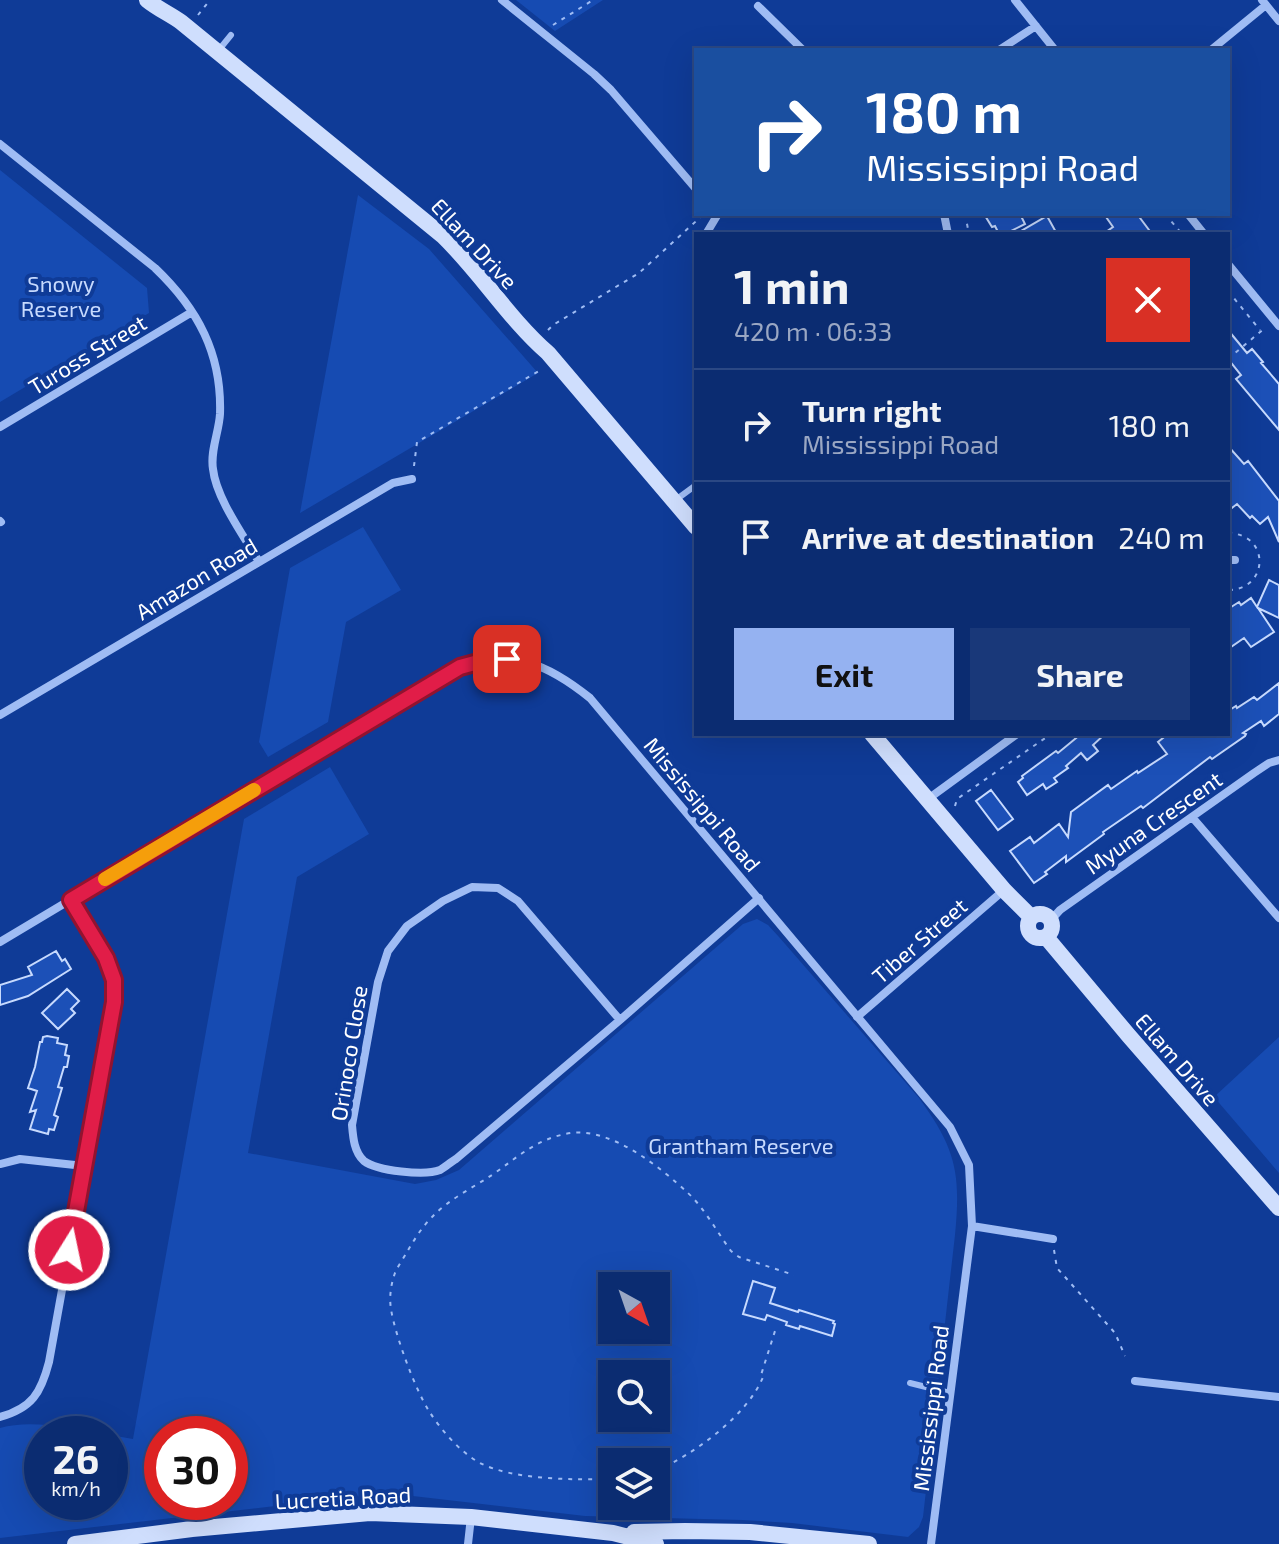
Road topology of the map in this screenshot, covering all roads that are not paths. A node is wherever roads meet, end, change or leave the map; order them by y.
1 (147, 0) edge
2 (502, 0) edge
3 (1015, 0) edge
4 (1264, 2) edge
5 (758, 6) dead end
6 (1279, 21) edge
7 (1036, 26) junction
8 (231, 35) dead end
9 (801, 48) edge
10 (1002, 48) edge
11 (1053, 48) edge
12 (1213, 48) edge
13 (217, 52) junction
14 (0, 144) edge
15 (694, 187) edge
16 (1190, 216) edge
17 (1202, 232) edge
18 (1230, 266) edge
19 (192, 312) junction
20 (1276, 323) edge
21 (0, 427) edge
22 (412, 479) road end
23 (694, 486) edge
24 (674, 501) junction
25 (694, 525) edge
26 (259, 562) junction
27 (0, 715) edge
28 (874, 736) edge
29 (1014, 736) edge
30 (1279, 760) edge
31 (928, 799) junction
32 (1192, 817) junction
33 (1004, 890) junction
34 (759, 898) junction
35 (71, 900) junction
36 (1031, 917) junction
37 (1279, 918) edge
38 (1051, 920) junction
39 (1046, 937) junction
40 (0, 942) edge
41 (857, 1017) junction
42 (620, 1020) junction
43 (0, 1164) edge
44 (84, 1166) junction
45 (1279, 1208) edge
46 (972, 1226) junction
47 (1053, 1239) road end
48 (1135, 1381) dead end
49 (910, 1383) dead end
50 (950, 1393) junction
51 (1279, 1397) edge
52 (0, 1417) edge
53 (471, 1517) junction
54 (613, 1533) junction
55 (190, 1536) edge
56 (103, 1542) edge
57 (75, 1544) edge
58 (468, 1544) edge
59 (656, 1544) edge
60 (869, 1544) edge
61 (931, 1544) edge

1 - 13 street, Ellam Drive
2 - 15 street
3 - 7 street
4 - 6 street
4 - 12 street
5 - 9 street
7 - 10 street
7 - 11 street
8 - 13 lane
13 - 24 street, Ellam Drive
14 - 19 street
16 - 17 street
18 - 20 street
19 - 21 street, Tuross Street
19 - 26 street
22 - 26 street, Amazon Road
23 - 24 lane
24 - 25 street, Ellam Drive
26 - 27 street, Amazon Road
28 - 31 street
29 - 31 street
30 - 32 street, Myuna Crescent
31 - 33 street
32 - 37 street
32 - 38 street, Myuna Crescent
33 - 36 street
33 - 41 street, Tiber Street
34 - 35 street, Mississippi Road
34 - 41 street, Mississippi Road
34 - 42 street, Orinoco Close
35 - 40 street, Mississippi Road
35 - 44 street
36 - 38 street
36 - 39 street
38 - 39 street
39 - 45 street, Ellam Drive
41 - 46 street, Mississippi Road
42 - 42 street, Orinoco Close
43 - 44 street
44 - 52 street
46 - 47 street
46 - 50 street, Mississippi Road
48 - 51 street
49 - 50 lane
50 - 61 street, Mississippi Road
53 - 54 street, Lucretia Road
53 - 55 street, Lucretia Road
53 - 58 street
54 - 59 street, Lucretia Road
54 - 60 street, Lucretia Road
55 - 56 street, Lucretia Road
56 - 57 street, Lucretia Road

